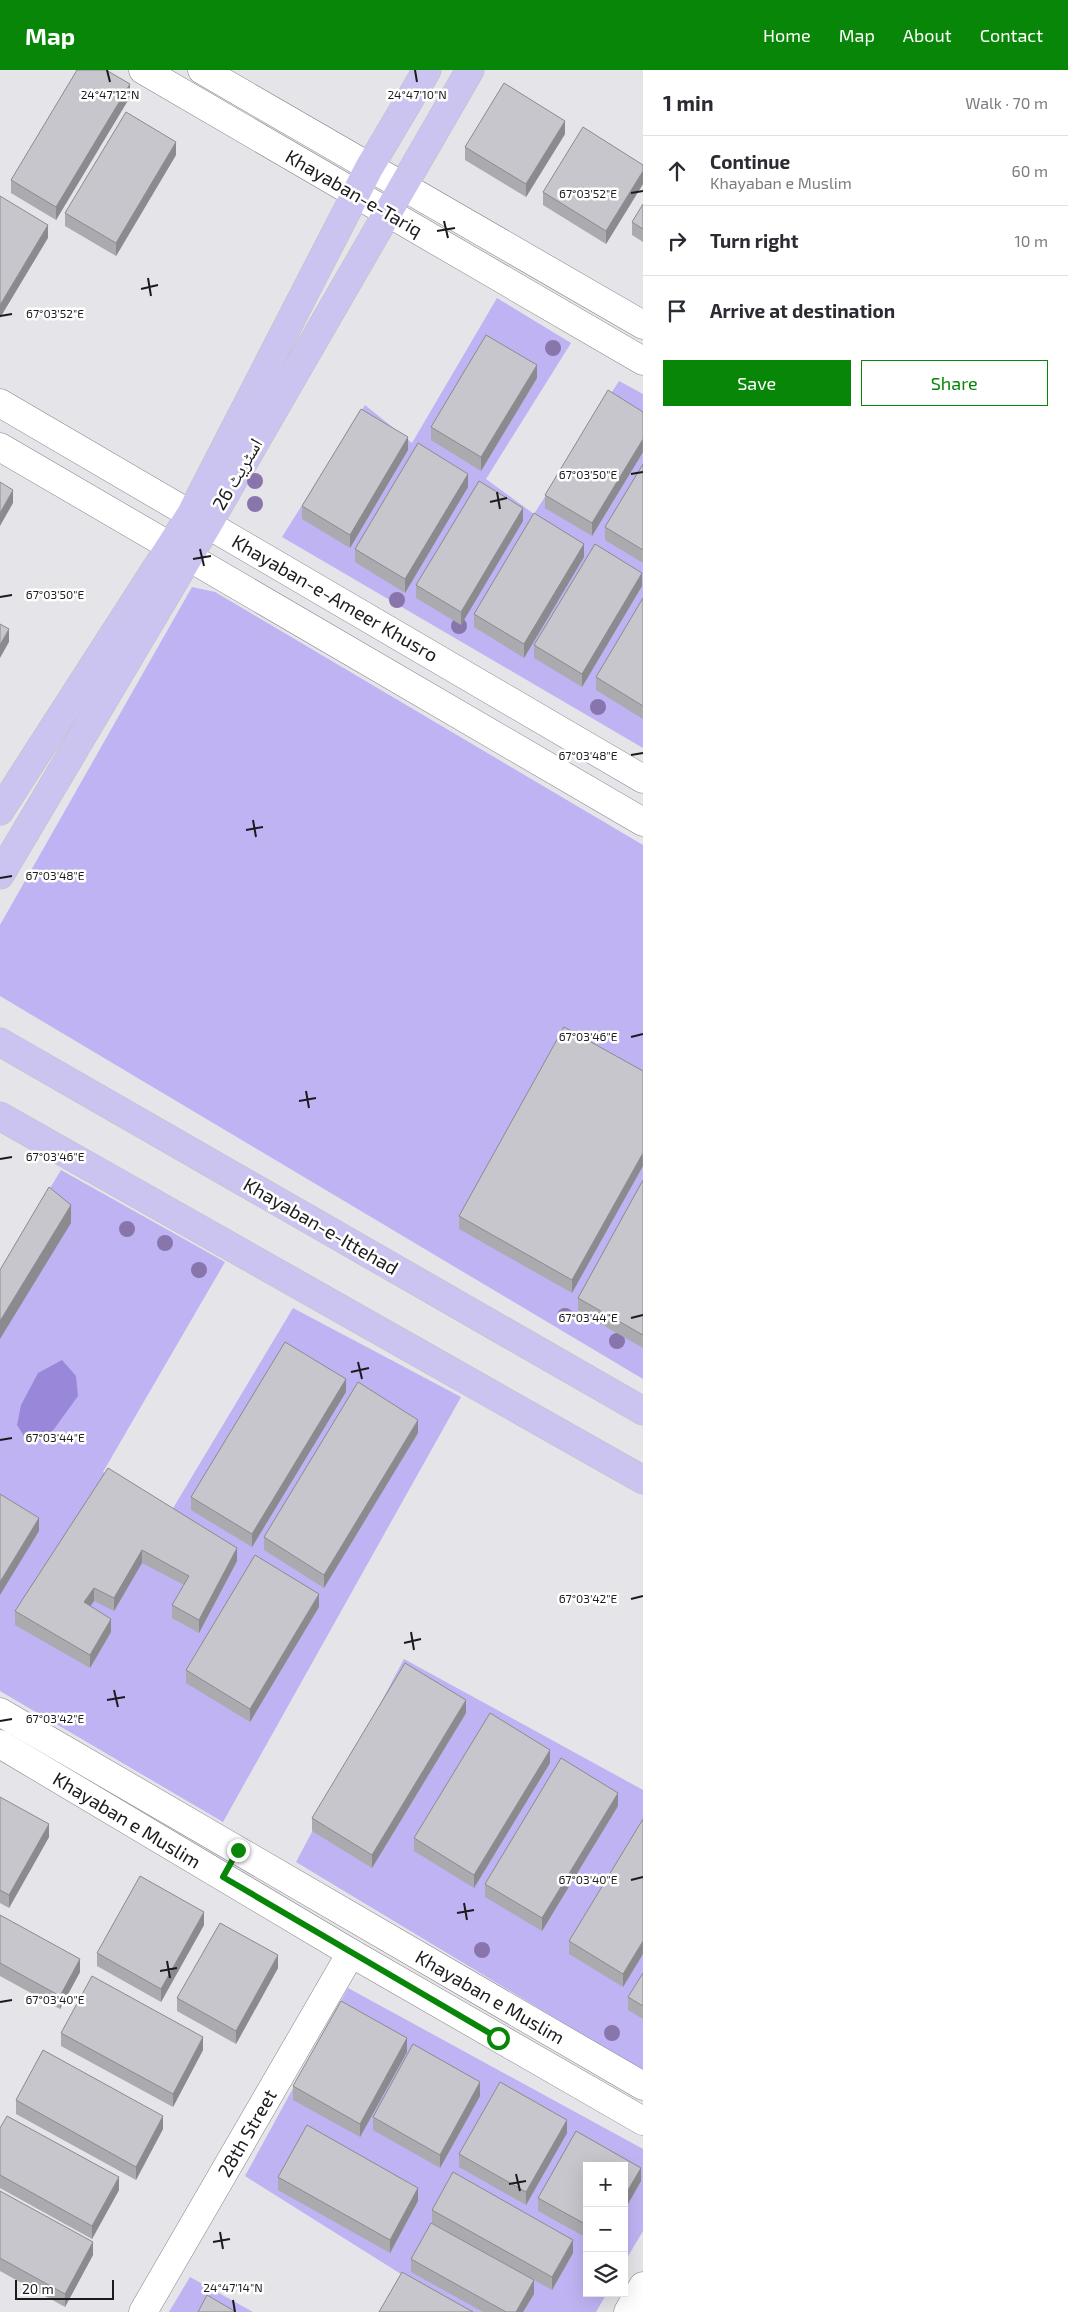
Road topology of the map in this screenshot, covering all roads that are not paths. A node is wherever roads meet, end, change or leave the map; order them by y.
1 (143, 70) edge
2 (202, 70) edge
3 (427, 70) edge
4 (470, 70) edge
5 (369, 168) junction
6 (402, 187) junction
7 (356, 194) junction
8 (388, 212) junction
9 (643, 325) edge
10 (643, 361) edge
11 (0, 403) edge
12 (0, 447) edge
13 (199, 519) junction
14 (180, 551) junction
15 (643, 779) edge
16 (0, 811) edge
17 (643, 822) edge
18 (0, 875) edge
19 (0, 1042) edge
20 (0, 1116) edge
21 (643, 1411) edge
22 (643, 1480) edge
23 (0, 1712) edge
24 (0, 1744) edge
25 (238, 1850) junction
26 (223, 1877) junction
27 (351, 1953) junction
28 (514, 2011) junction
29 (498, 2038) junction
30 (643, 2086) edge
31 (643, 2121) edge
32 (643, 2286) edge
33 (143, 2312) edge
34 (628, 2312) edge

1 - 7 street, Khayaban-e-Tariq
2 - 5 street, Khayaban-e-Tariq
3 - 5 main road, اسٹریٹ 26
4 - 6 main road, اسٹریٹ 26
5 - 6 street, Khayaban-e-Tariq
5 - 7 main road, اسٹریٹ 26
6 - 8 main road, اسٹریٹ 26
6 - 9 street, Khayaban-e-Tariq
7 - 8 street, Khayaban-e-Tariq
7 - 13 main road, اسٹریٹ 26
8 - 10 street, Khayaban-e-Tariq
8 - 13 main road, اسٹریٹ 26
11 - 13 street, Khayaban-e-Ameer Khusro
12 - 14 street, Khayaban-e-Ameer Khusro
13 - 14 main road, اسٹریٹ 26
13 - 15 street, Khayaban-e-Ameer Khusro
14 - 16 main road, اسٹریٹ 26
14 - 17 street, Khayaban-e-Ameer Khusro
14 - 18 main road, اسٹریٹ 26
19 - 21 main road, Khayaban-e-Ittehad
20 - 22 main road
23 - 25 street, Khayaban e Muslim
24 - 26 street, Khayaban e Muslim
25 - 26 street
25 - 28 street, Khayaban e Muslim
26 - 27 street, Khayaban e Muslim
27 - 29 street, Khayaban e Muslim
27 - 33 street, 28th Street
28 - 29 street
28 - 30 street, Khayaban e Muslim
29 - 31 street, Khayaban e Muslim
32 - 34 street

